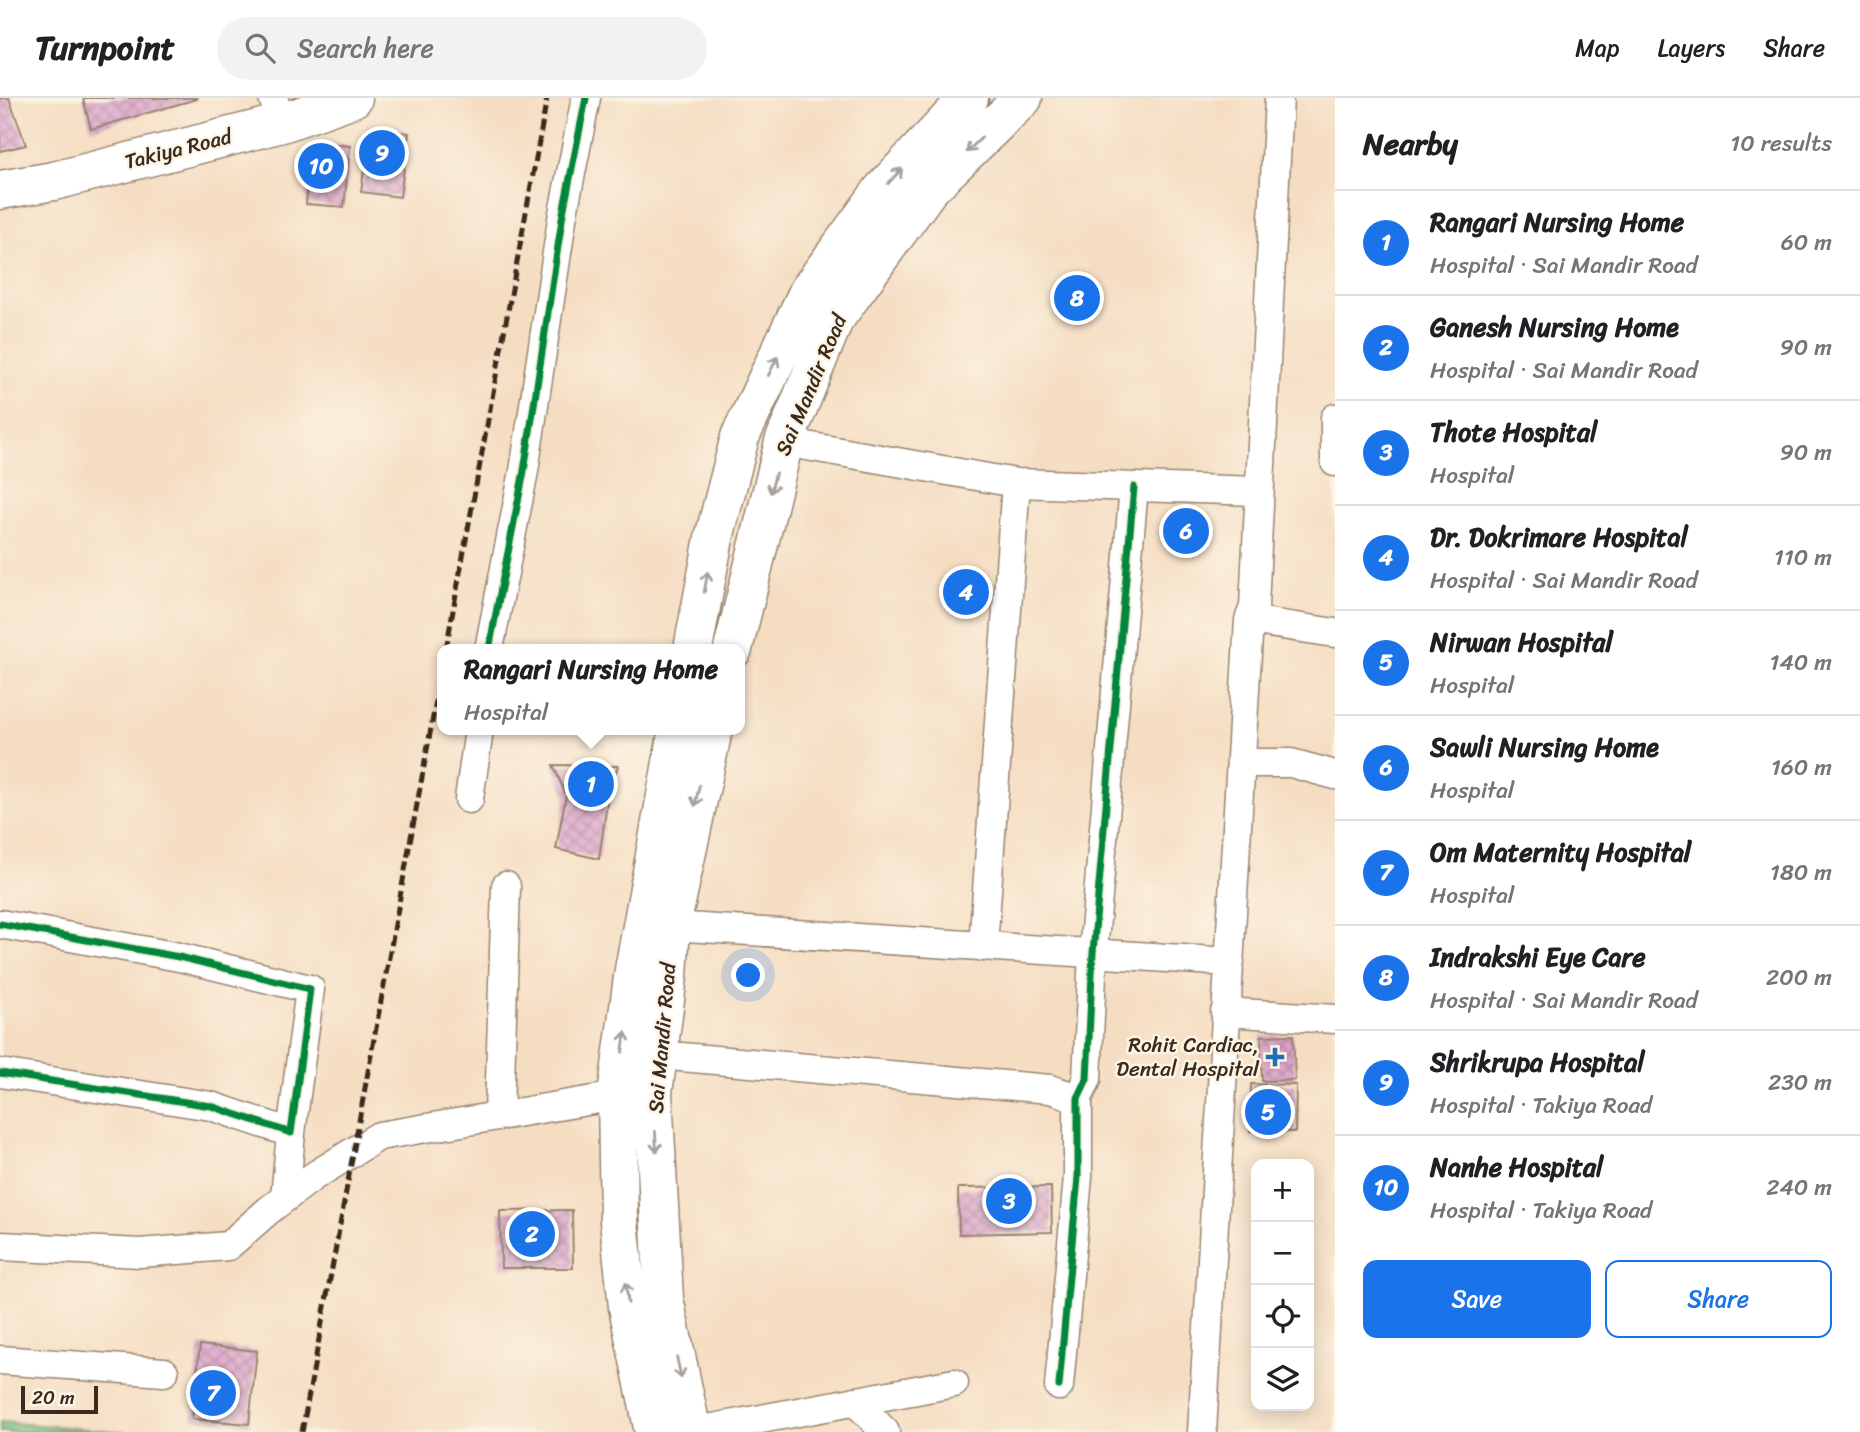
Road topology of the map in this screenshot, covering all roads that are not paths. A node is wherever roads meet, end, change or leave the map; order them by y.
1 (353, 98) edge
2 (586, 98) edge
3 (969, 98) edge
4 (1023, 98) edge
5 (1279, 98) edge
6 (278, 110) edge
7 (0, 191) edge
8 (1335, 418) edge
9 (784, 442) junction
10 (1335, 462) edge
11 (1016, 483) junction
12 (1134, 487) junction
13 (1258, 491) junction
14 (1249, 620) junction
15 (1335, 633) edge
16 (490, 644) edge
17 (694, 644) edge
18 (734, 644) edge
19 (478, 735) edge
20 (677, 735) edge
21 (712, 735) edge
22 (1241, 763) junction
23 (1335, 775) edge
24 (469, 799) dead end
25 (506, 886) dead end
26 (0, 923) edge
27 (671, 926) junction
28 (983, 947) junction
29 (1093, 953) junction
30 (1230, 962) junction
31 (1225, 1012) junction
32 (1335, 1019) edge
33 (658, 1055) junction
34 (0, 1073) edge
35 (617, 1096) junction
36 (1078, 1098) junction
37 (499, 1114) junction
38 (290, 1133) junction
39 (285, 1198) junction
40 (0, 1245) edge
41 (0, 1360) edge
42 (164, 1373) dead end
43 (954, 1383) dead end
44 (1059, 1386) dead end
45 (855, 1401) junction
46 (654, 1432) edge
47 (691, 1432) edge
48 (885, 1432) edge
49 (1202, 1432) edge

1 - 6 main road, Takiya Road
2 - 16 street
17 -> 3 main road, Sai Mandir Road
4 -> 9 main road, Sai Mandir Road
5 - 13 street
6 - 7 main road, Takiya Road
8 - 10 street
9 - 11 street
9 -> 18 main road, Sai Mandir Road
11 - 12 street
11 - 28 street
12 - 13 street
12 - 29 street
13 - 14 street
14 - 15 street
14 - 22 street
19 - 24 street
35 -> 20 main road, Sai Mandir Road
21 -> 27 main road, Sai Mandir Road
22 - 23 street
22 - 30 street
25 - 37 street
26 - 38 street
27 - 28 street
27 - 33 main road, Sai Mandir Road
28 - 29 street
29 - 30 street
29 - 36 street
30 - 31 street
31 - 32 street
31 - 49 street
33 - 36 street
33 -> 47 main road, Sai Mandir Road
34 - 38 street
35 - 37 street
46 -> 35 main road, Sai Mandir Road
36 - 44 street
37 - 39 street
38 - 39 street
39 - 40 street
41 - 42 street
43 - 45 street
45 - 47 street
45 - 48 street

